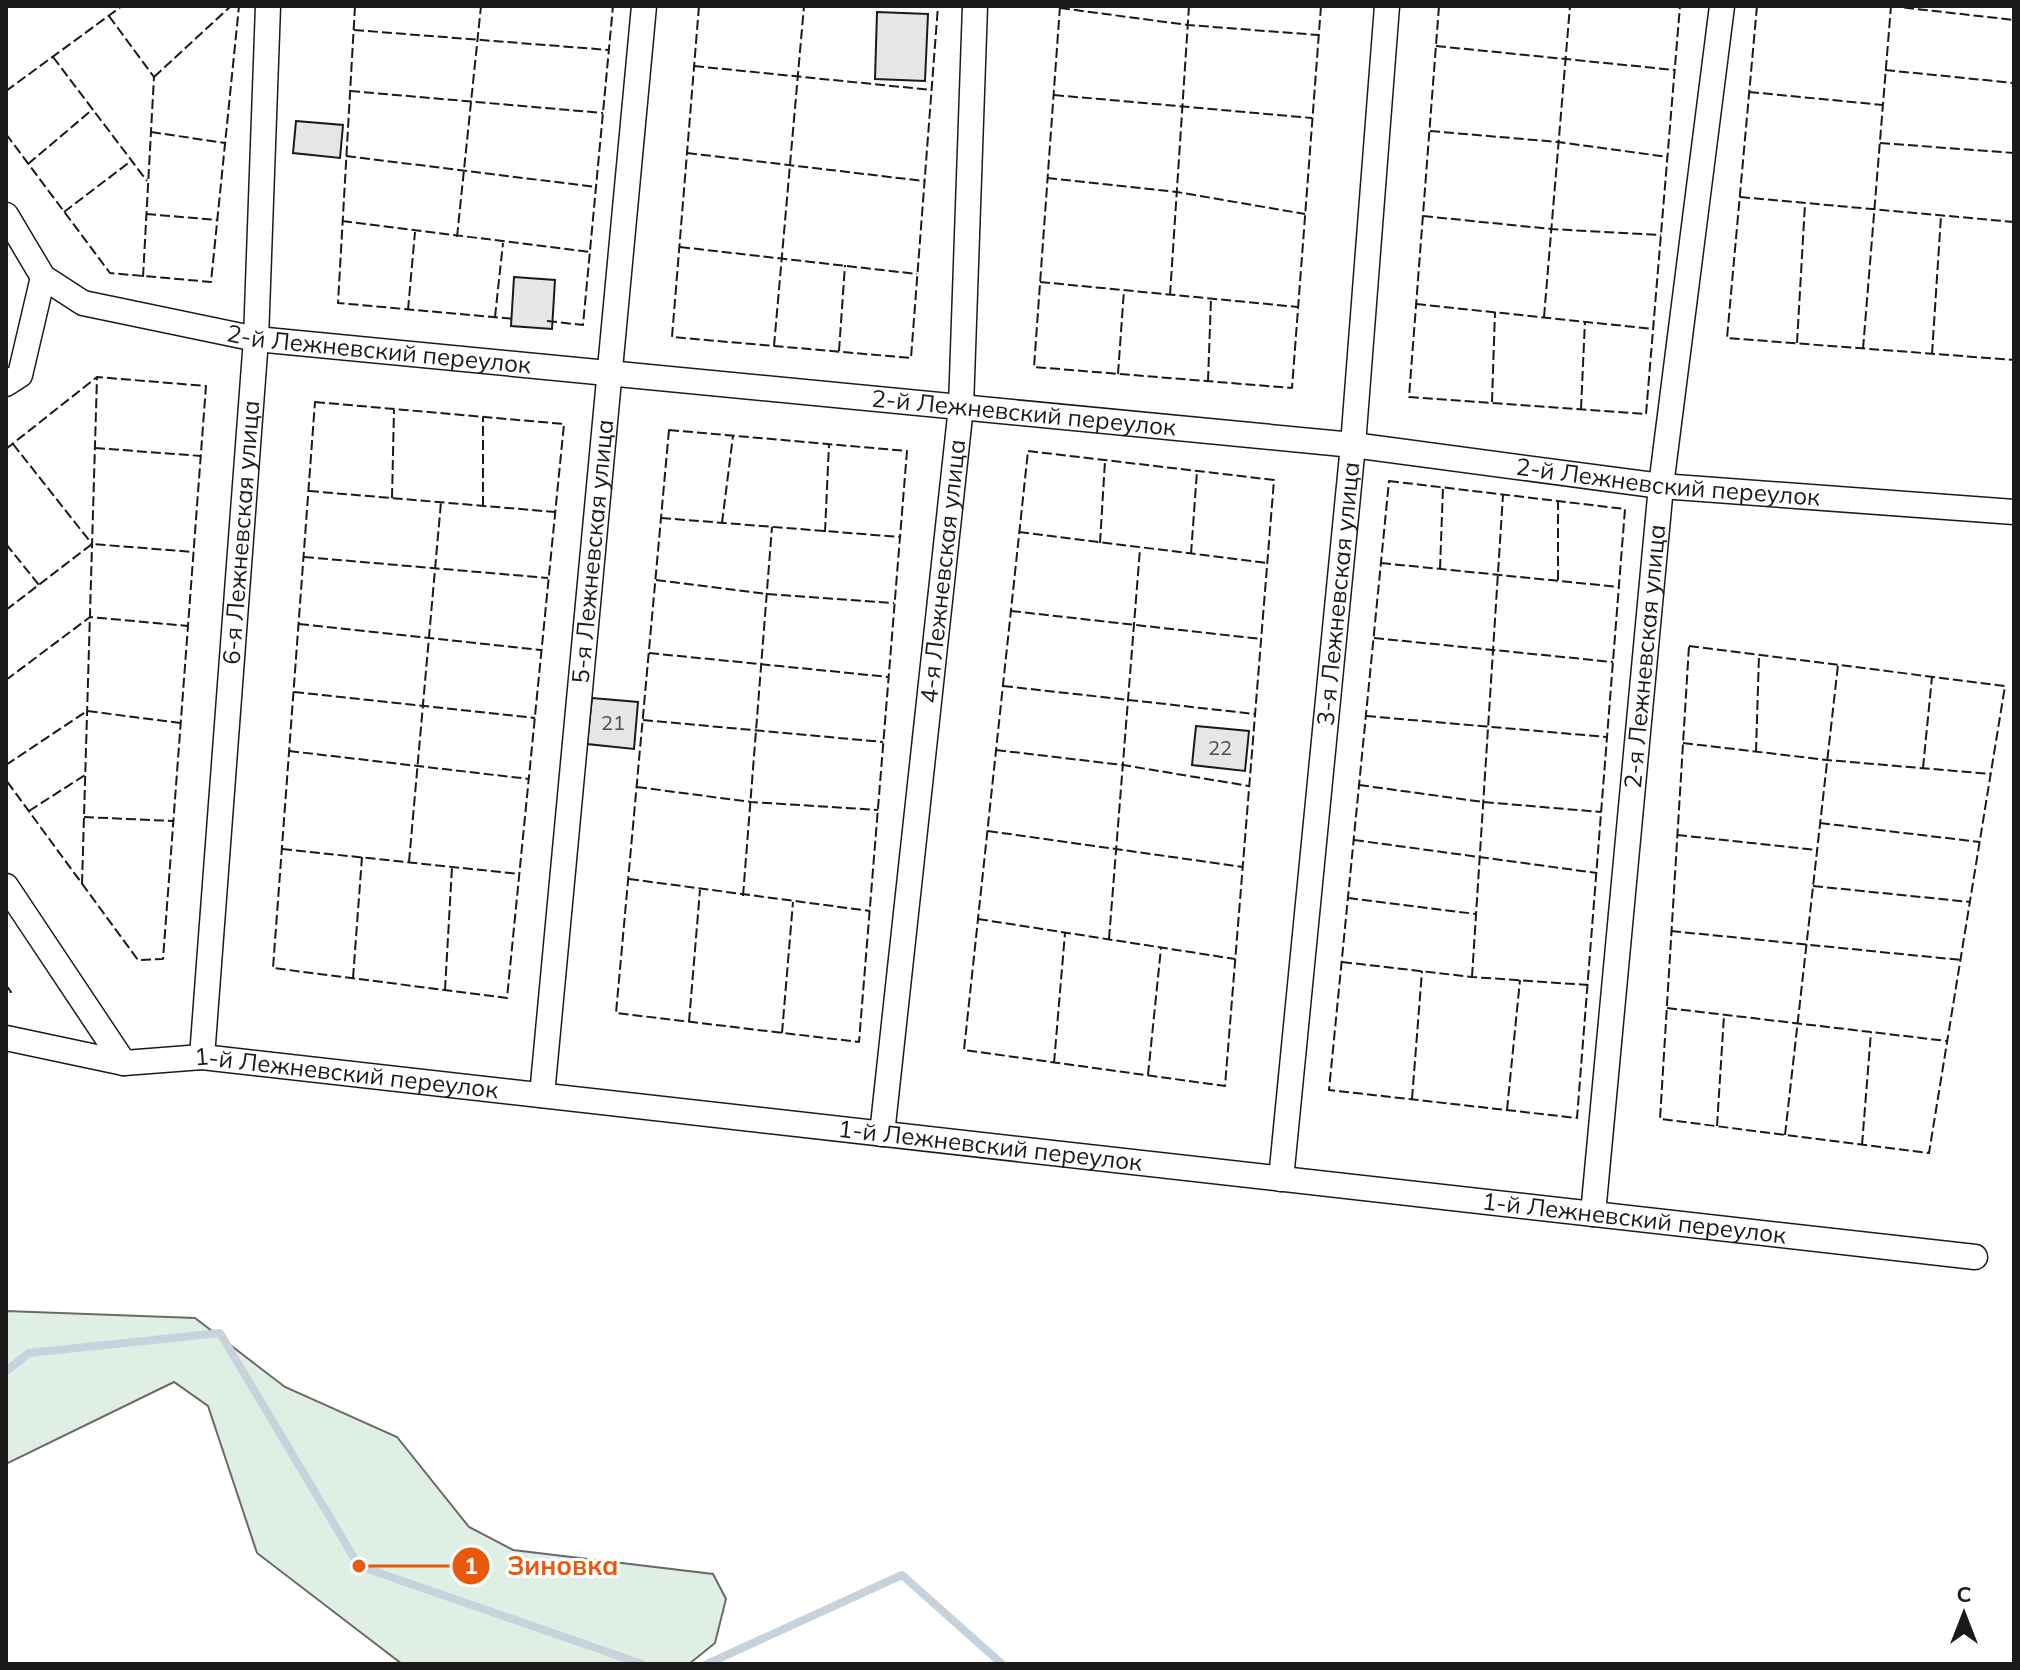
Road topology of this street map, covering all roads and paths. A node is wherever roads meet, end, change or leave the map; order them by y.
1 (268, 6) edge
2 (644, 6) edge
3 (975, 6) edge
4 (1387, 6) edge
5 (1722, 6) edge
6 (6, 215) edge
7 (43, 277) junction
8 (256, 339) junction
9 (611, 374) junction
10 (6, 384) edge
11 (961, 407) junction
12 (1353, 445) junction
13 (1661, 486) junction
14 (2014, 512) edge
15 (6, 886) edge
16 (6, 1038) edge
17 (202, 1057) junction
18 (124, 1063) junction
19 (542, 1095) junction
20 (882, 1134) junction
21 (1281, 1179) junction
22 (1593, 1214) junction
23 (1975, 1257) dead end

1 - 8 street, 6-я Лежневская улица
2 - 9 street, 5-я Лежневская улица
3 - 11 street, 4-я Лежневская улица
4 - 12 street, 3-я Лежневская улица
5 - 13 street, 2-я Лежневская улица
6 - 7 street
7 - 8 street, 2-й Лежневский переулок
7 - 10 street
8 - 9 street, 2-й Лежневский переулок
8 - 17 street, 6-я Лежневская улица
9 - 11 street, 2-й Лежневский переулок
9 - 19 street, 5-я Лежневская улица
11 - 12 street, 2-й Лежневский переулок
11 - 20 street, 4-я Лежневская улица
12 - 13 street, 2-й Лежневский переулок
12 - 21 street, 3-я Лежневская улица
13 - 14 street, 2-й Лежневский переулок
13 - 22 street, 2-я Лежневская улица
15 - 18 street
16 - 18 street, 1-й Лежневский переулок
17 - 18 street, 1-й Лежневский переулок
17 - 19 street, 1-й Лежневский переулок
19 - 20 street, 1-й Лежневский переулок
20 - 21 street, 1-й Лежневский переулок
21 - 22 street, 1-й Лежневский переулок
22 - 23 street, 1-й Лежневский переулок

